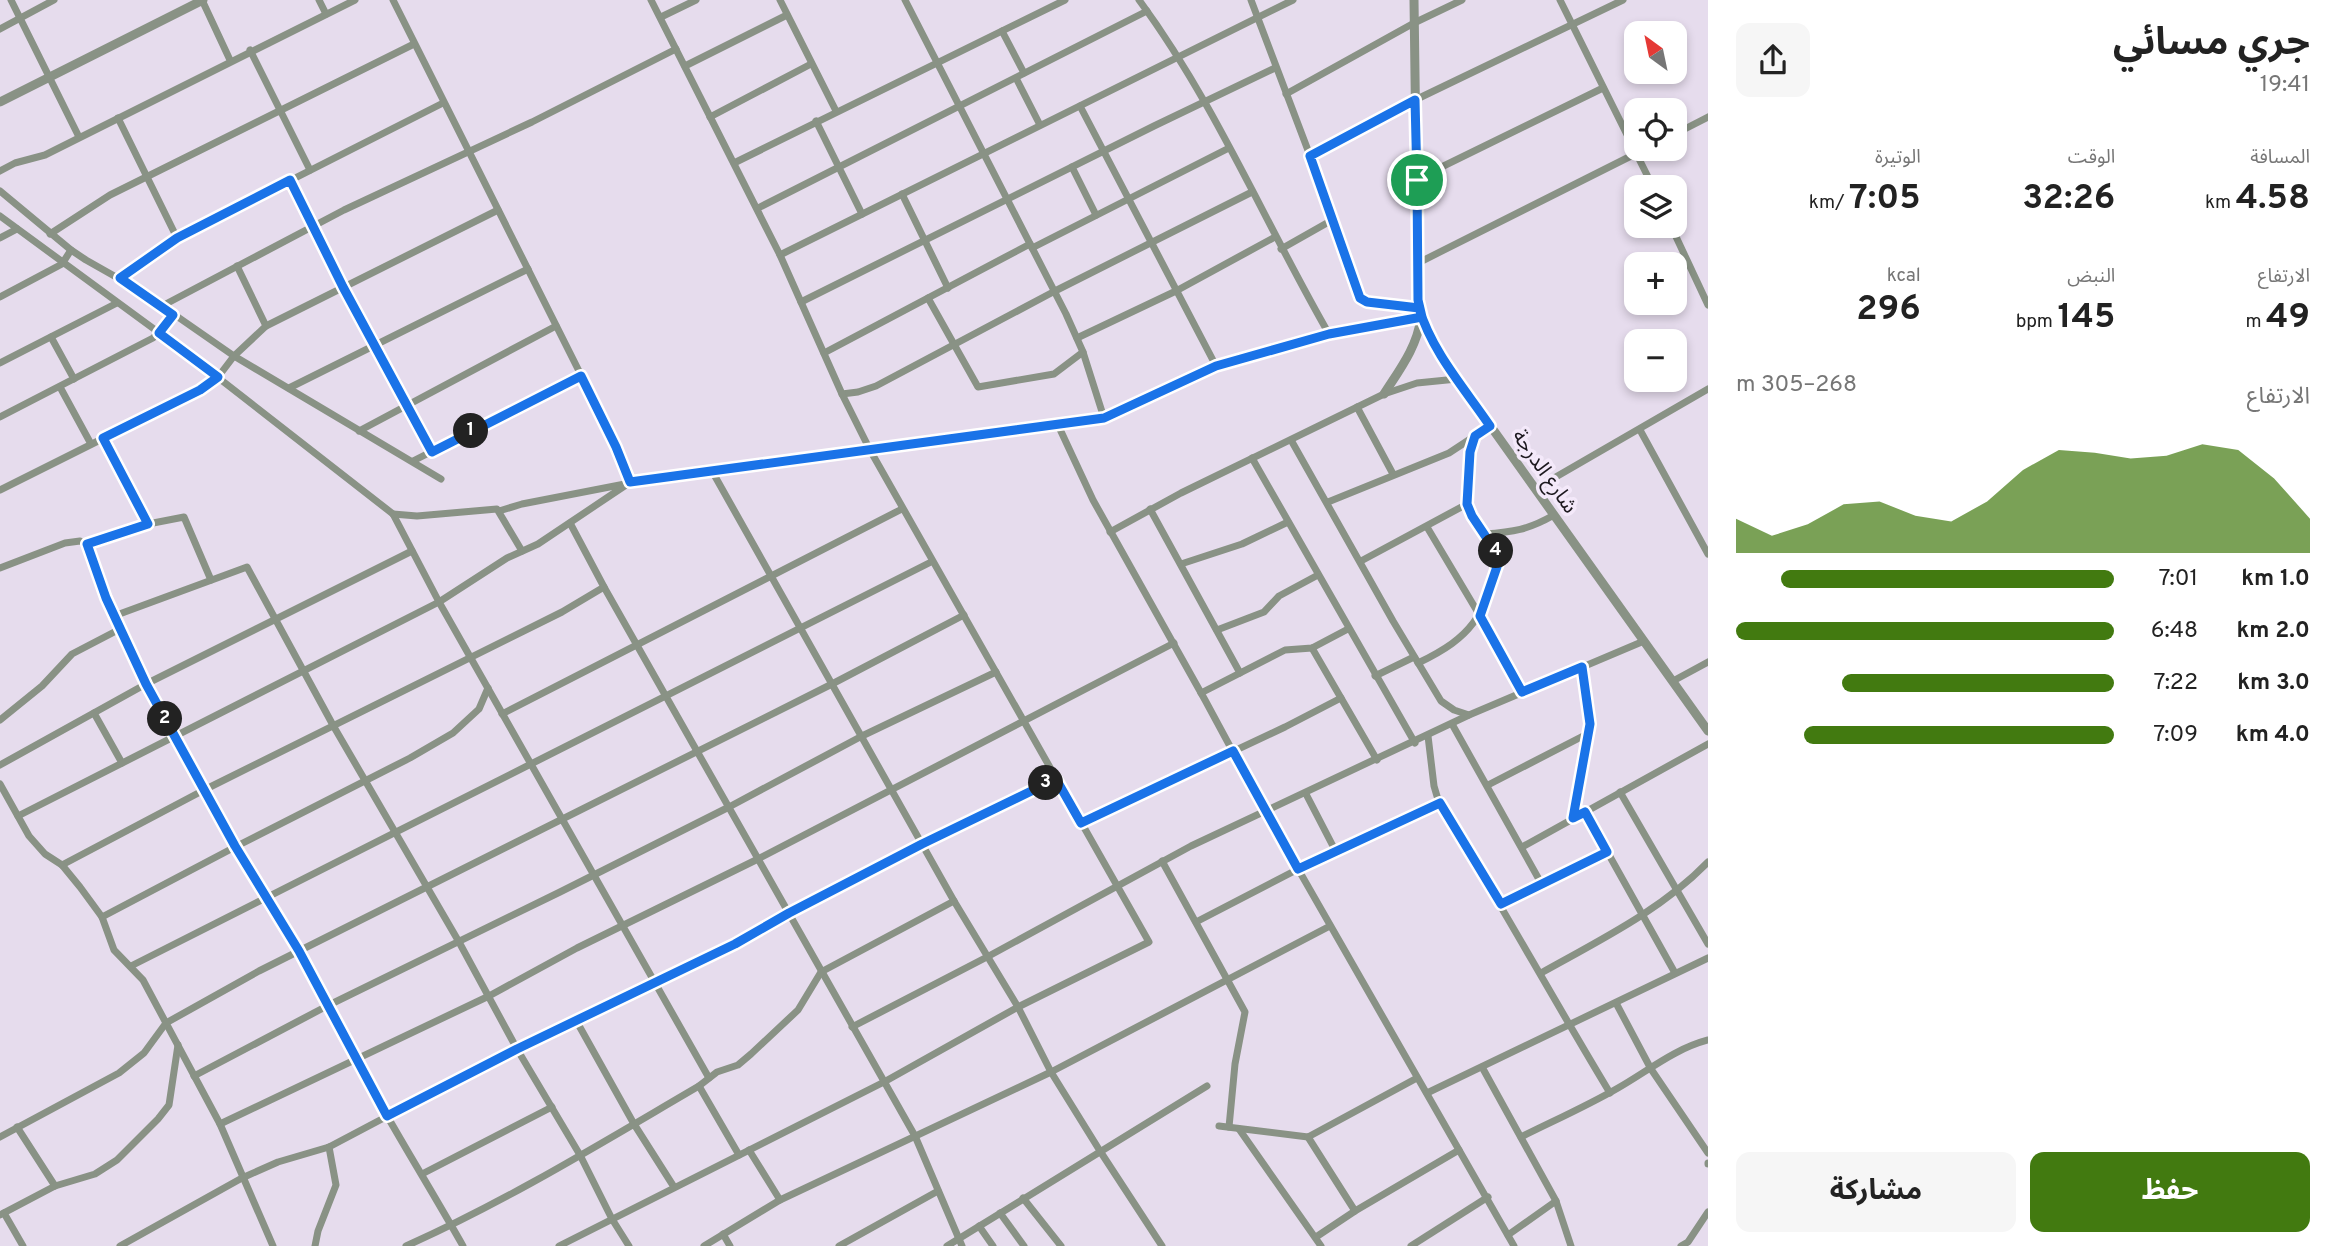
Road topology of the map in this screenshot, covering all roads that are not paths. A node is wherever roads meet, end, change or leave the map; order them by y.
1 (11, 0) edge
2 (54, 0) edge
3 (202, 0) edge
4 (319, 0) edge
5 (355, 0) edge
6 (393, 0) edge
7 (652, 0) edge
8 (696, 0) edge
9 (779, 0) edge
10 (905, 0) edge
11 (1065, 0) edge
12 (1139, 0) edge
13 (1251, 0) edge
14 (1293, 0) edge
15 (1414, 0) edge
16 (1462, 0) edge
17 (1560, 0) edge
18 (1623, 0) edge
19 (1147, 11) junction
20 (326, 14) junction
21 (787, 15) junction
22 (661, 17) junction
23 (1257, 18) junction
24 (20, 19) junction
25 (1414, 23) junction
26 (1573, 25) junction
27 (0, 29) edge
28 (1002, 31) junction
29 (414, 44) junction
30 (676, 49) junction
31 (250, 50) junction
32 (1179, 57) junction
33 (230, 60) junction
34 (936, 62) junction
35 (811, 64) junction
36 (685, 66) junction
37 (1275, 68) junction
38 (1020, 75) junction
39 (48, 78) junction
40 (1603, 88) junction
41 (1286, 94) junction
42 (1415, 100) junction
43 (0, 102) edge
44 (1203, 102) junction
45 (443, 103) junction
46 (1080, 106) junction
47 (959, 108) junction
48 (281, 111) junction
49 (836, 111) junction
50 (710, 117) junction
51 (1708, 117) edge
52 (118, 118) junction
53 (816, 121) junction
54 (1040, 125) junction
55 (1624, 128) edge
56 (1687, 128) edge
57 (79, 137) junction
58 (1229, 148) junction
59 (468, 152) junction
60 (1103, 152) junction
61 (982, 154) junction
62 (1310, 156) junction
63 (1624, 159) edge
64 (734, 163) junction
65 (838, 167) junction
66 (1072, 167) junction
67 (310, 170) junction
68 (0, 171) edge
69 (147, 179) junction
70 (290, 180) junction
71 (1417, 180) junction
72 (0, 191) edge
73 (1252, 192) junction
74 (902, 194) junction
75 (1006, 199) junction
76 (1129, 199) junction
77 (758, 208) junction
78 (498, 210) junction
79 (862, 214) junction
80 (1096, 215) junction
81 (0, 216) edge
82 (1334, 219) junction
83 (312, 226) junction
84 (17, 229) junction
85 (47, 231) junction
86 (1275, 237) junction
87 (0, 238) edge
88 (177, 238) junction
89 (1677, 238) edge
90 (33, 240) junction
91 (926, 241) junction
92 (1152, 243) junction
93 (1031, 246) junction
94 (1281, 249) junction
95 (71, 250) junction
96 (780, 255) junction
97 (1418, 262) junction
98 (62, 264) junction
99 (237, 266) junction
100 (528, 269) junction
101 (120, 278) junction
102 (343, 287) junction
103 (948, 288) junction
104 (1055, 291) junction
105 (1176, 291) junction
106 (0, 297) edge
107 (928, 298) junction
108 (1707, 301) edge
109 (801, 302) junction
110 (117, 303) junction
111 (162, 306) junction
112 (1420, 313) junction
113 (173, 315) junction
114 (266, 326) junction
115 (556, 326) junction
116 (159, 333) junction
117 (1329, 334) junction
118 (51, 338) junction
119 (1077, 338) junction
120 (953, 344) junction
121 (374, 345) junction
122 (1083, 352) junction
123 (824, 353) junction
124 (234, 356) junction
125 (0, 363) edge
126 (1216, 366) junction
127 (581, 376) junction
128 (218, 377) junction
129 (74, 379) junction
130 (1457, 379) junction
131 (60, 387) junction
132 (289, 388) junction
133 (1708, 389) edge
134 (842, 394) junction
135 (1384, 394) junction
136 (407, 405) junction
137 (1357, 407) junction
138 (0, 417) edge
139 (1104, 418) junction
140 (1058, 425) junction
141 (1490, 426) junction
142 (1640, 430) junction
143 (359, 431) junction
144 (1475, 436) junction
145 (103, 438) junction
146 (1292, 440) junction
147 (91, 444) junction
148 (870, 450) junction
149 (432, 452) junction
150 (1252, 458) junction
151 (414, 461) junction
152 (712, 471) junction
153 (1393, 474) junction
154 (441, 479) dead end
155 (630, 482) junction
156 (0, 489) edge
157 (1535, 489) junction
158 (1328, 502) junction
159 (1467, 504) junction
160 (902, 509) junction
161 (1150, 509) junction
162 (499, 511) junction
163 (393, 514) junction
164 (1554, 516) junction
165 (1288, 522) junction
166 (570, 523) junction
167 (148, 524) junction
168 (1427, 527) junction
169 (1110, 531) junction
170 (1484, 534) junction
171 (87, 544) junction
172 (412, 551) junction
173 (522, 551) junction
174 (1708, 554) edge
175 (1361, 561) junction
176 (931, 562) junction
177 (1181, 564) junction
178 (0, 568) edge
179 (1318, 575) junction
180 (771, 576) junction
181 (211, 580) junction
182 (604, 587) junction
183 (439, 602) junction
184 (964, 615) junction
185 (114, 616) junction
186 (1480, 616) junction
187 (275, 618) junction
188 (800, 627) junction
189 (120, 629) junction
190 (1348, 629) junction
191 (1217, 630) junction
192 (1644, 641) junction
193 (637, 643) junction
194 (1174, 643) junction
195 (1311, 648) junction
196 (470, 657) junction
197 (1416, 660) junction
198 (1708, 662) edge
199 (1582, 667) junction
200 (304, 671) junction
201 (996, 673) junction
202 (1240, 673) junction
203 (1375, 676) junction
204 (1672, 681) junction
205 (146, 684) junction
206 (832, 684) junction
207 (488, 688) junction
208 (1522, 692) junction
209 (1201, 693) junction
210 (665, 695) junction
211 (1341, 698) junction
212 (94, 713) junction
213 (502, 714) junction
214 (1469, 715) junction
215 (0, 720) edge
216 (1024, 722) junction
217 (1452, 724) junction
218 (334, 727) junction
219 (1708, 731) edge
220 (1589, 733) junction
221 (862, 736) junction
222 (1428, 736) junction
223 (175, 737) junction
224 (1415, 743) junction
225 (1708, 744) edge
226 (1233, 751) junction
227 (697, 752) junction
228 (1377, 760) junction
229 (530, 762) junction
230 (122, 764) junction
231 (0, 765) edge
232 (1056, 779) junction
233 (366, 781) junction
234 (0, 783) edge
235 (1488, 785) junction
236 (892, 789) junction
237 (204, 790) junction
238 (1620, 792) junction
239 (1306, 794) junction
240 (1440, 803) junction
241 (729, 807) junction
242 (1585, 812) junction
243 (1266, 813) junction
244 (18, 816) junction
245 (1573, 818) junction
246 (562, 820) junction
247 (1081, 823) junction
248 (396, 834) junction
249 (922, 844) junction
250 (235, 846) junction
251 (1522, 847) junction
252 (1335, 850) junction
253 (1607, 852) junction
254 (758, 859) junction
255 (1162, 862) junction
256 (1708, 862) edge
257 (62, 865) junction
258 (1298, 869) junction
259 (593, 876) junction
260 (1541, 884) junction
261 (427, 885) junction
262 (1116, 887) junction
263 (1677, 890) junction
264 (265, 897) junction
265 (954, 901) junction
266 (1501, 904) junction
267 (789, 913) junction
268 (1642, 914) junction
269 (102, 917) junction
270 (1196, 922) junction
271 (622, 926) junction
272 (1330, 926) junction
273 (459, 942) junction
274 (1708, 944) edge
275 (299, 951) junction
276 (987, 957) junction
277 (1708, 958) edge
278 (131, 966) junction
279 (821, 972) junction
280 (1541, 973) junction
281 (1675, 973) junction
282 (1228, 979) junction
283 (655, 985) junction
284 (489, 996) junction
285 (1616, 1003) junction
286 (327, 1006) junction
287 (1018, 1007) junction
288 (577, 1022) junction
289 (166, 1023) junction
290 (1569, 1026) junction
291 (852, 1027) junction
292 (1708, 1040) edge
293 (178, 1045) junction
294 (517, 1049) junction
295 (356, 1061) junction
296 (1482, 1067) junction
297 (1651, 1069) junction
298 (1051, 1072) junction
299 (194, 1076) junction
300 (709, 1078) junction
301 (1418, 1078) junction
302 (884, 1082) junction
303 (699, 1086) junction
304 (1207, 1086) dead end
305 (1427, 1093) junction
306 (1610, 1093) junction
307 (552, 1107) junction
308 (387, 1116) junction
309 (220, 1124) junction
310 (634, 1124) junction
311 (1219, 1126) dead end
312 (17, 1127) junction
313 (1229, 1127) junction
314 (1239, 1129) junction
315 (915, 1136) junction
316 (0, 1137) edge
317 (1521, 1137) junction
318 (1308, 1138) junction
319 (329, 1147) junction
320 (749, 1150) junction
321 (1459, 1150) junction
322 (1100, 1151) junction
323 (1708, 1153) edge
324 (739, 1154) junction
325 (580, 1155) junction
326 (422, 1174) junction
327 (242, 1178) junction
328 (55, 1186) junction
329 (674, 1187) junction
330 (938, 1191) junction
331 (1488, 1197) junction
332 (1023, 1198) junction
333 (780, 1199) junction
334 (1556, 1201) junction
335 (1355, 1211) junction
336 (1708, 1212) edge
337 (1000, 1213) junction
338 (2, 1214) edge
339 (612, 1219) junction
340 (452, 1226) junction
341 (979, 1226) junction
342 (723, 1234) junction
343 (1508, 1235) junction
344 (1316, 1237) junction
345 (960, 1242) edge
346 (1686, 1245) edge
347 (23, 1246) edge
348 (120, 1246) edge
349 (273, 1246) edge
350 (315, 1246) edge
351 (406, 1246) edge
352 (463, 1246) edge
353 (559, 1246) edge
354 (629, 1246) edge
355 (704, 1246) edge
356 (730, 1246) edge
357 (838, 1246) edge
358 (947, 1246) edge
359 (993, 1246) edge
360 (1024, 1246) edge
361 (1061, 1246) edge
362 (1162, 1246) edge
363 (1321, 1246) edge
364 (1411, 1246) edge
365 (1514, 1246) edge
366 (1572, 1246) edge

1 - 24 street
2 - 24 street
3 - 33 street
3 - 39 street
4 - 20 street
5 - 20 street
6 - 29 street
7 - 22 street
8 - 22 street
9 - 21 street
10 - 34 street
11 - 28 street
12 - 19 street
13 - 23 street
14 - 23 street
15 - 25 street, شارع الدرجة
16 - 25 street
17 - 26 street
18 - 26 street
19 - 32 street
19 - 38 street
20 - 31 street
21 - 35 street
21 - 36 street
22 - 30 street
23 - 32 street
23 - 37 street
24 - 27 street
24 - 39 street
25 - 41 street
25 - 42 street, شارع الدرجة
26 - 40 street
26 - 42 street
28 - 34 street
28 - 38 street
29 - 45 street
29 - 48 street
30 - 36 street
30 - 59 street
31 - 33 street
31 - 48 street
32 - 44 street
32 - 46 street
33 - 52 street
34 - 47 street
34 - 49 street
35 - 49 street
35 - 50 street
36 - 50 street
37 - 41 street
37 - 44 street
38 - 47 street
38 - 54 street
39 - 43 street
39 - 57 street
40 - 55 street
40 - 71 street
41 - 62 street
42 - 62 street
42 - 71 street, شارع الدرجة
44 - 58 street
44 - 60 street
45 - 59 street
45 - 67 street
46 - 54 street
46 - 60 street
47 - 61 street
47 - 65 street
48 - 67 street
48 - 69 street
49 - 53 street
50 - 64 street
51 - 56 street
52 - 57 street
52 - 69 street
53 - 64 street
53 - 65 street
54 - 61 street
57 - 68 street
58 - 73 street
58 - 76 street
59 - 78 street
59 - 83 street
60 - 66 street
60 - 76 street
61 - 74 street
61 - 75 street
62 - 82 street
63 - 97 street
64 - 77 street
65 - 77 street
65 - 79 street
66 - 75 street
66 - 80 street
67 - 70 street
69 - 85 street
69 - 88 street
70 - 83 street
70 - 88 street
71 - 97 street, شارع الدرجة
72 - 85 street
73 - 86 street
73 - 92 street
74 - 79 street
74 - 91 street
75 - 91 street
75 - 93 street
76 - 80 street
76 - 92 street
77 - 96 street
78 - 100 street
78 - 102 street
79 - 96 street
80 - 93 street
81 - 84 street
82 - 94 street
82 - 112 street
83 - 99 street
83 - 102 street
84 - 87 street
84 - 90 street
85 - 90 street
85 - 95 street
86 - 94 street
86 - 105 street
88 - 101 street
89 - 108 street
90 - 98 street
91 - 103 street
91 - 109 street
92 - 104 street
92 - 105 street
93 - 103 street
93 - 104 street
94 - 117 street
95 - 98 street
95 - 101 street
96 - 109 street
97 - 112 street, شارع الدرجة
98 - 106 street
98 - 110 street
99 - 111 street
99 - 114 street
100 - 115 street
100 - 121 street
101 - 111 street
102 - 114 street
102 - 121 street
103 - 107 street
104 - 119 street
104 - 120 street
105 - 119 street
105 - 126 street
107 - 120 street
107 - 123 street
109 - 123 street
110 - 116 street
110 - 118 street
111 - 113 street
112 - 117 street
112 - 130 street, شارع الدرجة
112 - 135 street
113 - 116 street
113 - 124 street
114 - 124 street
115 - 127 street
115 - 136 street
116 - 128 street
116 - 129 street
117 - 126 street
118 - 125 street
118 - 129 street
119 - 122 street
120 - 122 street
120 - 134 street
121 - 132 street
121 - 136 street
122 - 139 street
123 - 134 street
124 - 128 street
124 - 132 street
126 - 139 street
127 - 149 street
127 - 155 street
128 - 145 street
128 - 163 street
129 - 131 street
130 - 135 street
130 - 141 street, شارع الدرجة
131 - 138 street
131 - 147 street
132 - 143 street
133 - 142 street
134 - 148 street
135 - 137 street
136 - 143 street
136 - 149 street
137 - 146 street
137 - 153 street
139 - 140 street
140 - 148 street
140 - 169 street
141 - 144 street
141 - 157 street, شارع الدرجة
142 - 157 street
142 - 174 street
143 - 151 street
144 - 153 street
144 - 159 street
145 - 147 street
145 - 167 street
146 - 150 street
146 - 158 street
147 - 156 street
148 - 152 street
148 - 160 street
149 - 151 street
150 - 161 street
150 - 165 street
151 - 154 street
152 - 155 street
152 - 180 street
153 - 158 street
155 - 162 street
155 - 166 street
157 - 164 street, شارع الدرجة
158 - 175 street
159 - 168 street
159 - 170 street
160 - 176 street
160 - 180 street
161 - 169 street
161 - 177 street
162 - 163 street
162 - 173 street
163 - 172 street
164 - 170 street
164 - 192 street, شارع الدرجة
165 - 177 street
165 - 179 street
166 - 173 street
166 - 182 street
167 - 171 street
167 - 181 street
168 - 175 street
168 - 186 street
169 - 194 street
170 - 186 street
171 - 178 street
171 - 185 street
172 - 183 street
172 - 187 street
173 - 183 street
175 - 197 street
176 - 184 street
176 - 188 street
177 - 191 street
179 - 190 street
179 - 191 street
180 - 188 street
180 - 193 street
181 - 185 street
181 - 187 street
182 - 193 street
182 - 196 street
183 - 196 street
183 - 200 street
184 - 201 street
184 - 206 street
185 - 189 street
186 - 197 street
186 - 208 street
187 - 200 street
187 - 205 street
188 - 206 street
188 - 210 street
189 - 205 street
189 - 215 street
190 - 195 street
190 - 203 street
191 - 202 street
192 - 199 street
192 - 204 street, شارع الدرجة
193 - 210 street
193 - 213 street
194 - 209 street
194 - 216 street
195 - 202 street
195 - 211 street
196 - 207 street
196 - 218 street
197 - 203 street
197 - 214 street
198 - 204 street
199 - 208 street
199 - 220 street
200 - 218 street
200 - 223 street
201 - 216 street
201 - 221 street
202 - 209 street
203 - 224 street
204 - 219 street, شارع الدرجة
205 - 212 street
205 - 223 street
206 - 221 street
206 - 227 street
207 - 213 street
207 - 233 street
208 - 214 street
209 - 226 street
210 - 227 street
210 - 229 street
211 - 226 street
211 - 228 street
212 - 230 street
212 - 231 street
213 - 229 street
214 - 217 street
216 - 232 street
216 - 236 street
217 - 222 street
217 - 235 street
218 - 233 street
218 - 237 street
220 - 235 street
220 - 245 street
221 - 236 street
221 - 241 street
222 - 224 street
222 - 240 street
223 - 230 street
223 - 237 street
224 - 228 street
225 - 238 street
226 - 243 street
226 - 247 street
227 - 241 street
227 - 246 street
228 - 239 street
229 - 246 street
229 - 248 street
230 - 244 street
232 - 247 street
232 - 249 street
233 - 248 street
233 - 250 street
234 - 244 street
235 - 251 street
236 - 249 street
236 - 254 street
237 - 250 street
237 - 257 street
238 - 242 street
238 - 263 street
239 - 243 street
239 - 252 street
240 - 252 street
240 - 266 street
241 - 254 street
241 - 259 street
242 - 245 street
242 - 253 street
243 - 255 street
243 - 258 street
244 - 257 street
245 - 251 street
246 - 259 street
246 - 261 street
247 - 262 street
248 - 261 street
248 - 264 street
249 - 265 street
249 - 267 street
250 - 264 street
250 - 269 street
251 - 260 street
252 - 258 street
253 - 260 street
253 - 268 street
254 - 267 street
254 - 271 street
255 - 262 street
255 - 270 street
256 - 263 street
257 - 269 street
258 - 270 street
258 - 272 street
259 - 271 street
259 - 273 street
260 - 266 street
261 - 273 street
261 - 275 street
262 - 276 street
262 - 287 street
263 - 268 street
263 - 274 street
264 - 275 street
264 - 278 street
265 - 276 street
265 - 279 street
266 - 280 street
267 - 279 street
267 - 283 street
268 - 280 street
268 - 281 street
269 - 278 street
270 - 282 street
271 - 283 street
271 - 284 street
272 - 282 street
272 - 301 street
273 - 284 street
273 - 286 street
275 - 286 street
275 - 289 street
276 - 287 street
276 - 291 street
277 - 281 street
278 - 289 street
279 - 291 street
279 - 300 street
280 - 290 street
281 - 285 street
282 - 298 street
282 - 313 street
283 - 288 street
283 - 300 street
284 - 294 street
284 - 295 street
285 - 290 street
285 - 297 street
286 - 295 street
286 - 299 street
287 - 298 street
287 - 302 street
288 - 294 street
288 - 310 street
289 - 293 street
289 - 312 street
290 - 296 street
290 - 306 street
291 - 302 street
292 - 297 street
293 - 299 street
293 - 328 street
294 - 307 street
294 - 308 street
295 - 308 street
295 - 309 street
296 - 305 street
296 - 317 street
297 - 306 street
297 - 323 street
298 - 315 street
298 - 322 street
299 - 309 street
300 - 303 street
301 - 305 street
301 - 318 street
302 - 315 street
302 - 320 street
303 - 310 street
303 - 324 street
304 - 322 street
305 - 321 street
306 - 317 street
307 - 325 street
307 - 326 street
308 - 319 street
308 - 326 street
309 - 327 street
310 - 325 street
310 - 329 street
311 - 313 street
312 - 316 street
312 - 328 street
313 - 314 street
314 - 318 street
314 - 344 street
315 - 330 street
315 - 333 street
317 - 334 street
318 - 335 street
319 - 327 street
319 - 350 street
320 - 324 street
320 - 333 street
321 - 331 street
321 - 335 street
322 - 332 street
322 - 362 street
324 - 329 street
325 - 339 street
325 - 340 street
326 - 340 street
327 - 348 street
327 - 349 street
328 - 338 street
329 - 339 street
330 - 345 street
330 - 357 street
331 - 343 street
331 - 364 street
332 - 337 street
332 - 361 street
333 - 342 street
334 - 343 street
334 - 366 street
335 - 344 street
336 - 346 street
337 - 341 street
337 - 360 street
338 - 347 street
339 - 353 street
339 - 354 street
340 - 351 street
340 - 352 street
341 - 345 street
341 - 359 street
342 - 355 street
342 - 356 street
343 - 365 street
344 - 363 street
345 - 358 street

